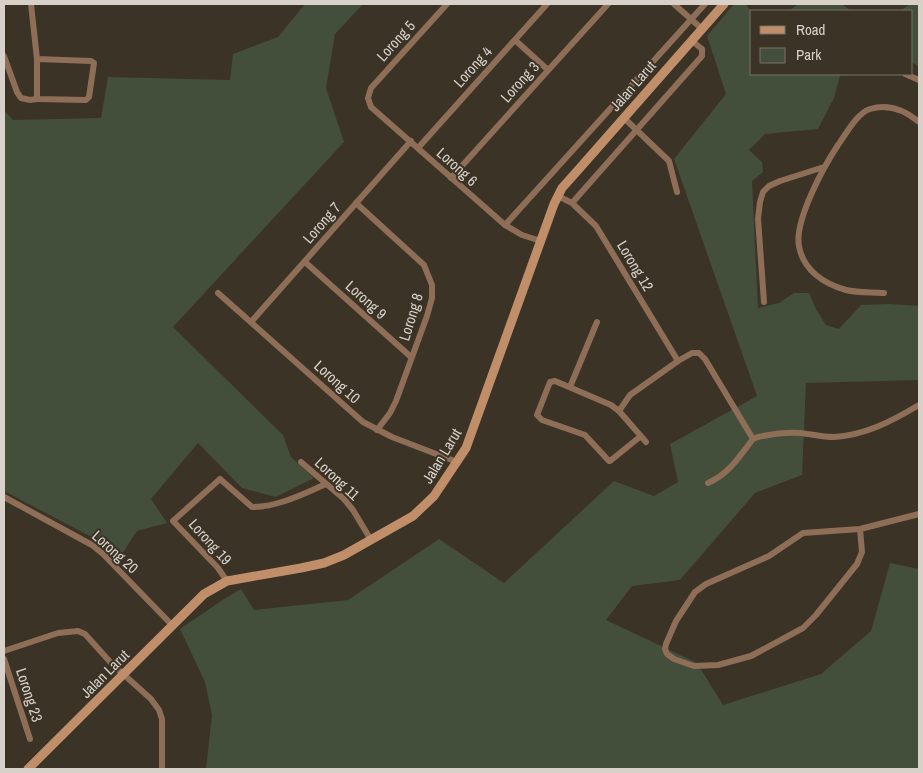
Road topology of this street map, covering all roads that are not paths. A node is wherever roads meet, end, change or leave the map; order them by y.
1 (31, 4) edge
2 (446, 4) edge
3 (547, 4) edge
4 (608, 4) edge
5 (674, 4) edge
6 (704, 4) edge
7 (724, 4) edge
8 (690, 19) junction
9 (702, 29) junction
10 (515, 40) junction
11 (692, 41) junction
12 (4, 56) edge
13 (36, 59) junction
14 (548, 70) junction
15 (907, 75) edge
16 (919, 80) edge
17 (368, 98) joint
18 (37, 99) junction
19 (624, 118) junction
20 (919, 122) edge
21 (636, 130) junction
22 (411, 141) junction
23 (418, 148) junction
24 (824, 167) junction
25 (451, 178) junction
26 (677, 192) dead end
27 (558, 196) junction
28 (356, 203) junction
29 (572, 203) junction
30 (505, 225) junction
31 (541, 241) junction
32 (305, 262) junction
33 (218, 293) dead end
34 (884, 293) dead end
35 (764, 302) dead end
36 (251, 322) junction
37 (597, 322) dead end
38 (411, 357) junction
39 (678, 361) junction
40 (570, 387) junction
41 (919, 405) edge
42 (619, 411) junction
43 (377, 430) junction
44 (753, 439) junction
45 (301, 462) dead end
46 (457, 462) junction
47 (708, 483) dead end
48 (326, 484) junction
49 (4, 497) edge
50 (919, 514) edge
51 (860, 529) junction
52 (371, 540) junction
53 (227, 581) junction
54 (172, 625) junction
55 (4, 652) edge
56 (4, 659) edge
57 (124, 674) junction
58 (30, 739) dead end
59 (28, 769) edge
60 (162, 769) edge

1 - 13 street
2 - 17 street, Lorong 5
3 - 10 street, Lorong 4
4 - 14 street, Lorong 3
5 - 8 street
6 - 8 street, Jalan Larut
7 - 9 main road, Jalan Larut
8 - 9 street
8 - 30 street, Jalan Larut
9 - 11 main road, Jalan Larut
10 - 14 street
10 - 23 street, Lorong 4
11 - 19 main road, Jalan Larut
11 - 21 street
12 - 18 street
13 - 18 street
13 - 18 street
14 - 25 street, Lorong 3
15 - 16 street
17 - 22 street, Lorong 6
19 - 21 street
19 - 27 main road, Jalan Larut
20 - 24 street
21 - 26 street
21 - 29 street
22 - 23 street, Lorong 6
22 - 28 street, Lorong 7
23 - 25 street, Lorong 6
24 - 34 street
24 - 35 street
25 - 30 street, Lorong 6
27 - 29 street, Lorong 12
27 - 31 main road, Jalan Larut
28 - 32 street, Lorong 7
28 - 38 street, Lorong 8
29 - 39 street, Lorong 12
30 - 31 street, Lorong 6
31 - 46 main road, Jalan Larut
32 - 36 street, Lorong 7
32 - 38 street, Lorong 9
33 - 36 street, Lorong 10
36 - 43 street, Lorong 10
37 - 40 street
38 - 43 street, Lorong 8
39 - 42 street
39 - 44 street
40 - 42 street
40 - 42 street
41 - 44 street
43 - 46 street, Lorong 10
44 - 47 street
45 - 48 street, Lorong 11
46 - 52 main road, Jalan Larut
48 - 52 street, Lorong 11
48 - 53 street, Lorong 19
49 - 54 street, Lorong 20
50 - 51 street
51 - 51 street
52 - 53 main road, Jalan Larut
53 - 54 main road, Jalan Larut
54 - 57 main road, Jalan Larut
55 - 57 street
56 - 58 street, Lorong 23
57 - 59 main road, Jalan Larut
57 - 60 street

